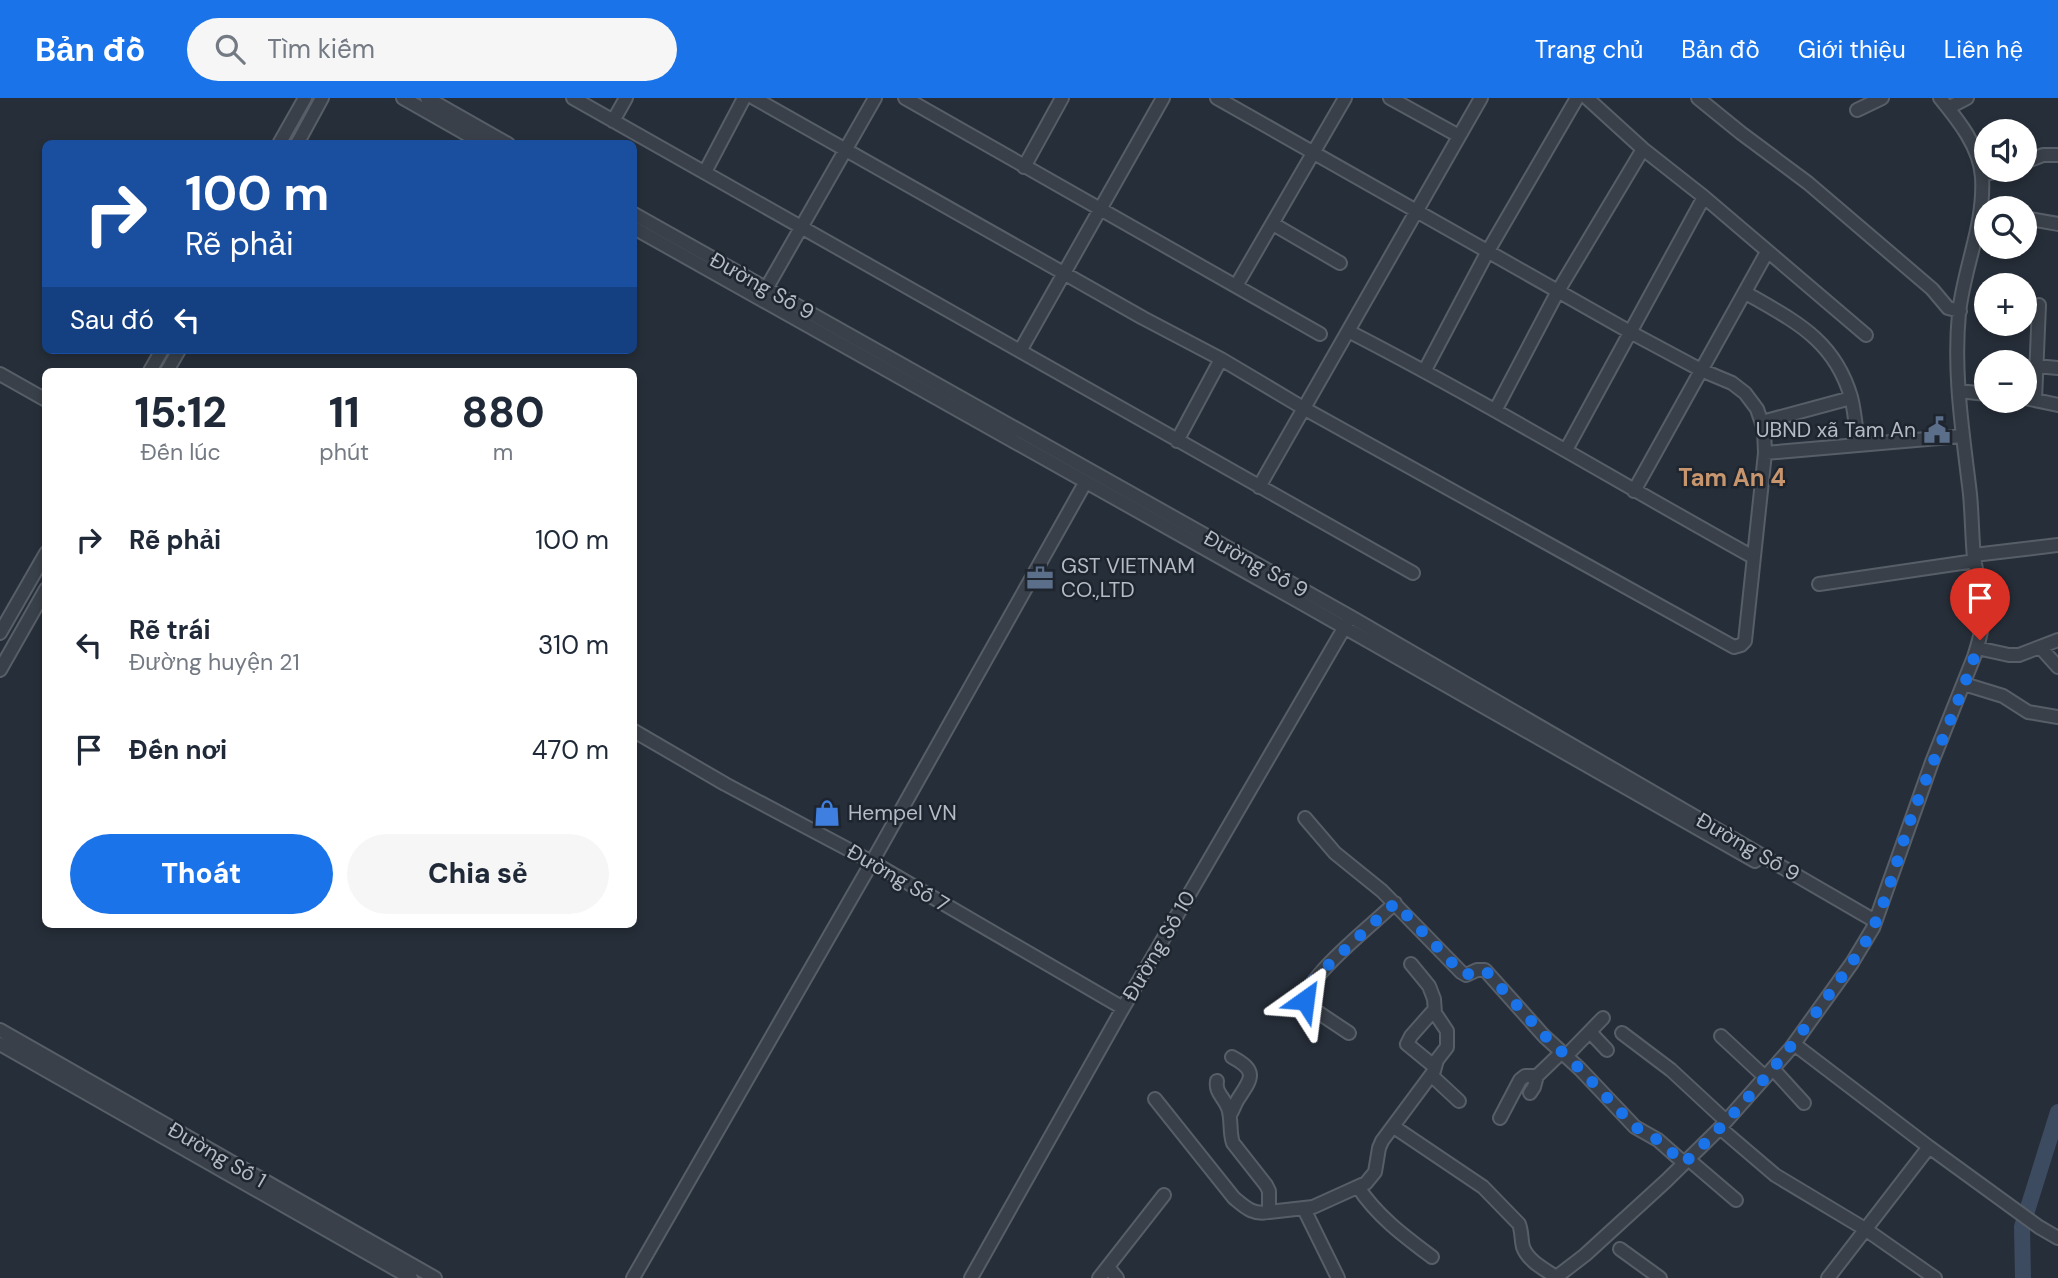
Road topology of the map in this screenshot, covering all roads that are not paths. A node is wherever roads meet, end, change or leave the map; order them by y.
1 (305, 98) edge
2 (323, 98) edge
3 (403, 98) edge
4 (427, 98) edge
5 (573, 98) edge
6 (626, 98) edge
7 (744, 98) edge
8 (754, 98) edge
9 (875, 98) edge
10 (905, 98) edge
11 (1062, 98) edge
12 (1163, 98) edge
13 (1217, 98) edge
14 (1345, 98) edge
15 (1391, 98) edge
16 (1481, 98) edge
17 (1577, 98) edge
18 (1587, 98) edge
19 (1698, 98) edge
20 (1882, 98) edge
21 (1967, 98) edge
22 (1944, 103) edge
23 (1857, 110) dead end
24 (613, 121) junction
25 (1459, 136) junction
26 (281, 140) edge
27 (299, 140) edge
28 (477, 140) edge
29 (501, 140) edge
30 (2058, 145) edge
31 (1643, 149) junction
32 (1974, 150) edge
33 (845, 151) junction
34 (1315, 152) junction
35 (2053, 155) edge
36 (1024, 167) junction
37 (705, 172) junction
38 (1704, 197) junction
39 (1101, 210) junction
40 (1416, 212) junction
41 (637, 216) edge
42 (2037, 220) edge
43 (1273, 224) junction
44 (2058, 224) edge
45 (801, 227) junction
46 (637, 230) edge
47 (1488, 251) junction
48 (1767, 252) junction
49 (1974, 253) edge
50 (1340, 263) dead end
51 (1064, 273) junction
52 (1236, 286) junction
53 (1558, 291) junction
54 (1746, 293) junction
55 (763, 294) junction
56 (2039, 305) dead end
57 (1960, 311) junction
58 (1348, 331) junction
59 (1630, 332) junction
60 (1320, 334) dead end
61 (1866, 335) dead end
62 (2037, 350) edge
63 (1020, 351) junction
64 (1221, 359) junction
65 (2037, 366) edge
66 (2058, 368) edge
67 (1425, 370) junction
68 (1701, 370) junction
69 (0, 374) edge
70 (1959, 391) junction
71 (1974, 393) edge
72 (42, 398) edge
73 (1851, 398) junction
74 (2037, 401) edge
75 (2058, 405) edge
76 (1305, 409) junction
77 (1496, 409) junction
78 (1762, 422) junction
79 (1962, 436) junction
80 (1177, 440) junction
81 (1858, 445) junction
82 (1566, 450) junction
83 (1765, 453) junction
84 (1085, 483) junction
85 (1259, 486) junction
86 (1634, 491) junction
87 (2058, 545) edge
88 (1753, 557) junction
89 (1974, 558) junction
90 (42, 560) edge
91 (1413, 573) dead end
92 (1819, 584) dead end
93 (42, 596) edge
94 (1348, 622) junction
95 (0, 633) edge
96 (2058, 640) edge
97 (2040, 647) junction
98 (1977, 648) junction
99 (2058, 667) edge
100 (0, 670) edge
101 (1965, 684) junction
102 (2058, 717) edge
103 (637, 733) edge
104 (1305, 818) dead end
105 (872, 862) junction
106 (1395, 903) junction
107 (1874, 924) junction
108 (1411, 964) dead end
109 (1123, 1008) junction
110 (1434, 1010) junction
111 (1603, 1018) dead end
112 (0, 1030) edge
113 (1590, 1032) junction
114 (1349, 1033) dead end
115 (1622, 1033) dead end
116 (1721, 1036) dead end
117 (0, 1044) edge
118 (1794, 1044) junction
119 (1607, 1050) dead end
120 (1564, 1054) junction
121 (1232, 1057) dead end
122 (1433, 1071) junction
123 (1769, 1073) junction
124 (1537, 1076) junction
125 (1217, 1081) dead end
126 (1530, 1093) dead end
127 (1155, 1099) dead end
128 (1459, 1101) dead end
129 (1804, 1103) dead end
130 (1230, 1115) junction
131 (1500, 1118) dead end
132 (1723, 1124) junction
133 (1394, 1126) junction
134 (1929, 1147) junction
135 (1686, 1161) junction
136 (1358, 1187) junction
137 (1164, 1195) dead end
138 (1736, 1200) dead end
139 (1304, 1209) junction
140 (1269, 1212) junction
141 (1865, 1229) junction
142 (2058, 1238) edge
143 (1620, 1249) dead end
144 (1432, 1257) dead end
145 (1108, 1267) junction
146 (1835, 1276) edge
147 (1656, 1277) edge
148 (411, 1278) edge
149 (435, 1278) edge
150 (633, 1278) edge
151 (971, 1278) edge
152 (1099, 1278) edge
153 (1117, 1278) edge
154 (1338, 1278) edge
155 (1556, 1278) edge
156 (1935, 1278) edge

1 - 26 street
2 - 27 street
3 - 28 street
4 - 29 street
5 - 24 street
6 - 24 street
7 - 37 street
8 - 33 street
9 - 33 street
10 - 36 street
11 - 36 street
12 - 39 street
13 - 34 street
14 - 34 street
15 - 25 street
16 - 25 street
17 - 47 street
18 - 31 street
19 - 57 street
20 - 23 street
21 - 22 street
22 - 32 street
24 - 37 street
25 - 40 street
30 - 35 street
31 - 38 street
31 - 53 street
33 - 45 street
33 - 51 street
34 - 40 street
34 - 43 street
36 - 39 street
37 - 45 street
38 - 48 street
38 - 59 street
39 - 51 street
39 - 52 street
40 - 47 street
40 - 58 street
41 - 55 street, Đường Số 9
42 - 44 street
43 - 50 street
43 - 52 street
45 - 55 street
45 - 63 street
46 - 55 street, Đường Số 9
47 - 53 street
47 - 67 street
48 - 54 street
48 - 61 street
49 - 57 street
51 - 63 street
51 - 64 street
52 - 60 street
53 - 59 street
53 - 77 street
54 - 68 street
54 - 73 street
55 - 84 street, Đường Số 9
55 - 94 street, Đường Số 9
56 - 62 street
57 - 70 street
58 - 67 street
58 - 76 street
59 - 68 street
59 - 82 street
63 - 80 street
64 - 76 street
64 - 80 street
65 - 66 street
67 - 77 street
68 - 78 street
68 - 86 street
69 - 72 street
70 - 71 street
70 - 79 street
73 - 78 street
73 - 81 street
74 - 75 street
76 - 85 street
76 - 88 street
77 - 82 street
78 - 83 street
79 - 81 street
79 - 89 street
80 - 85 street
81 - 83 street
82 - 86 street
83 - 88 street
84 - 94 street, Đường Số 9
84 - 105 street
85 - 91 street
86 - 88 street
87 - 89 street
89 - 92 street
89 - 98 street
90 - 95 street
93 - 100 street
94 - 107 street, Đường Số 9
94 - 109 street, Đường Số 10
96 - 97 street
97 - 98 street
97 - 99 street
98 - 101 street
101 - 102 street
101 - 107 street
103 - 105 street, Đường Số 7
104 - 106 street
105 - 109 street, Đường Số 7
105 - 150 street
106 - 114 street
106 - 120 street
107 - 118 street
108 - 110 street
109 - 151 street, Đường Số 10
110 - 122 street
110 - 122 street
111 - 113 street
112 - 149 street, Đường Số 1
113 - 119 street
113 - 120 street
115 - 132 street
116 - 123 street
117 - 148 street, Đường Số 1
118 - 123 street
118 - 134 street
120 - 124 street
120 - 135 street
121 - 130 street
122 - 128 street
122 - 133 street
123 - 129 street
123 - 132 street
124 - 126 street
124 - 131 street
125 - 130 street
127 - 140 street
130 - 140 street
132 - 135 street
132 - 141 street
133 - 136 street
133 - 155 street
134 - 141 street
134 - 142 street
135 - 138 street
135 - 155 street
136 - 139 street
136 - 144 street
137 - 145 street
139 - 140 street
139 - 154 street
141 - 146 street
141 - 156 street
143 - 147 street
145 - 152 street
145 - 153 street

